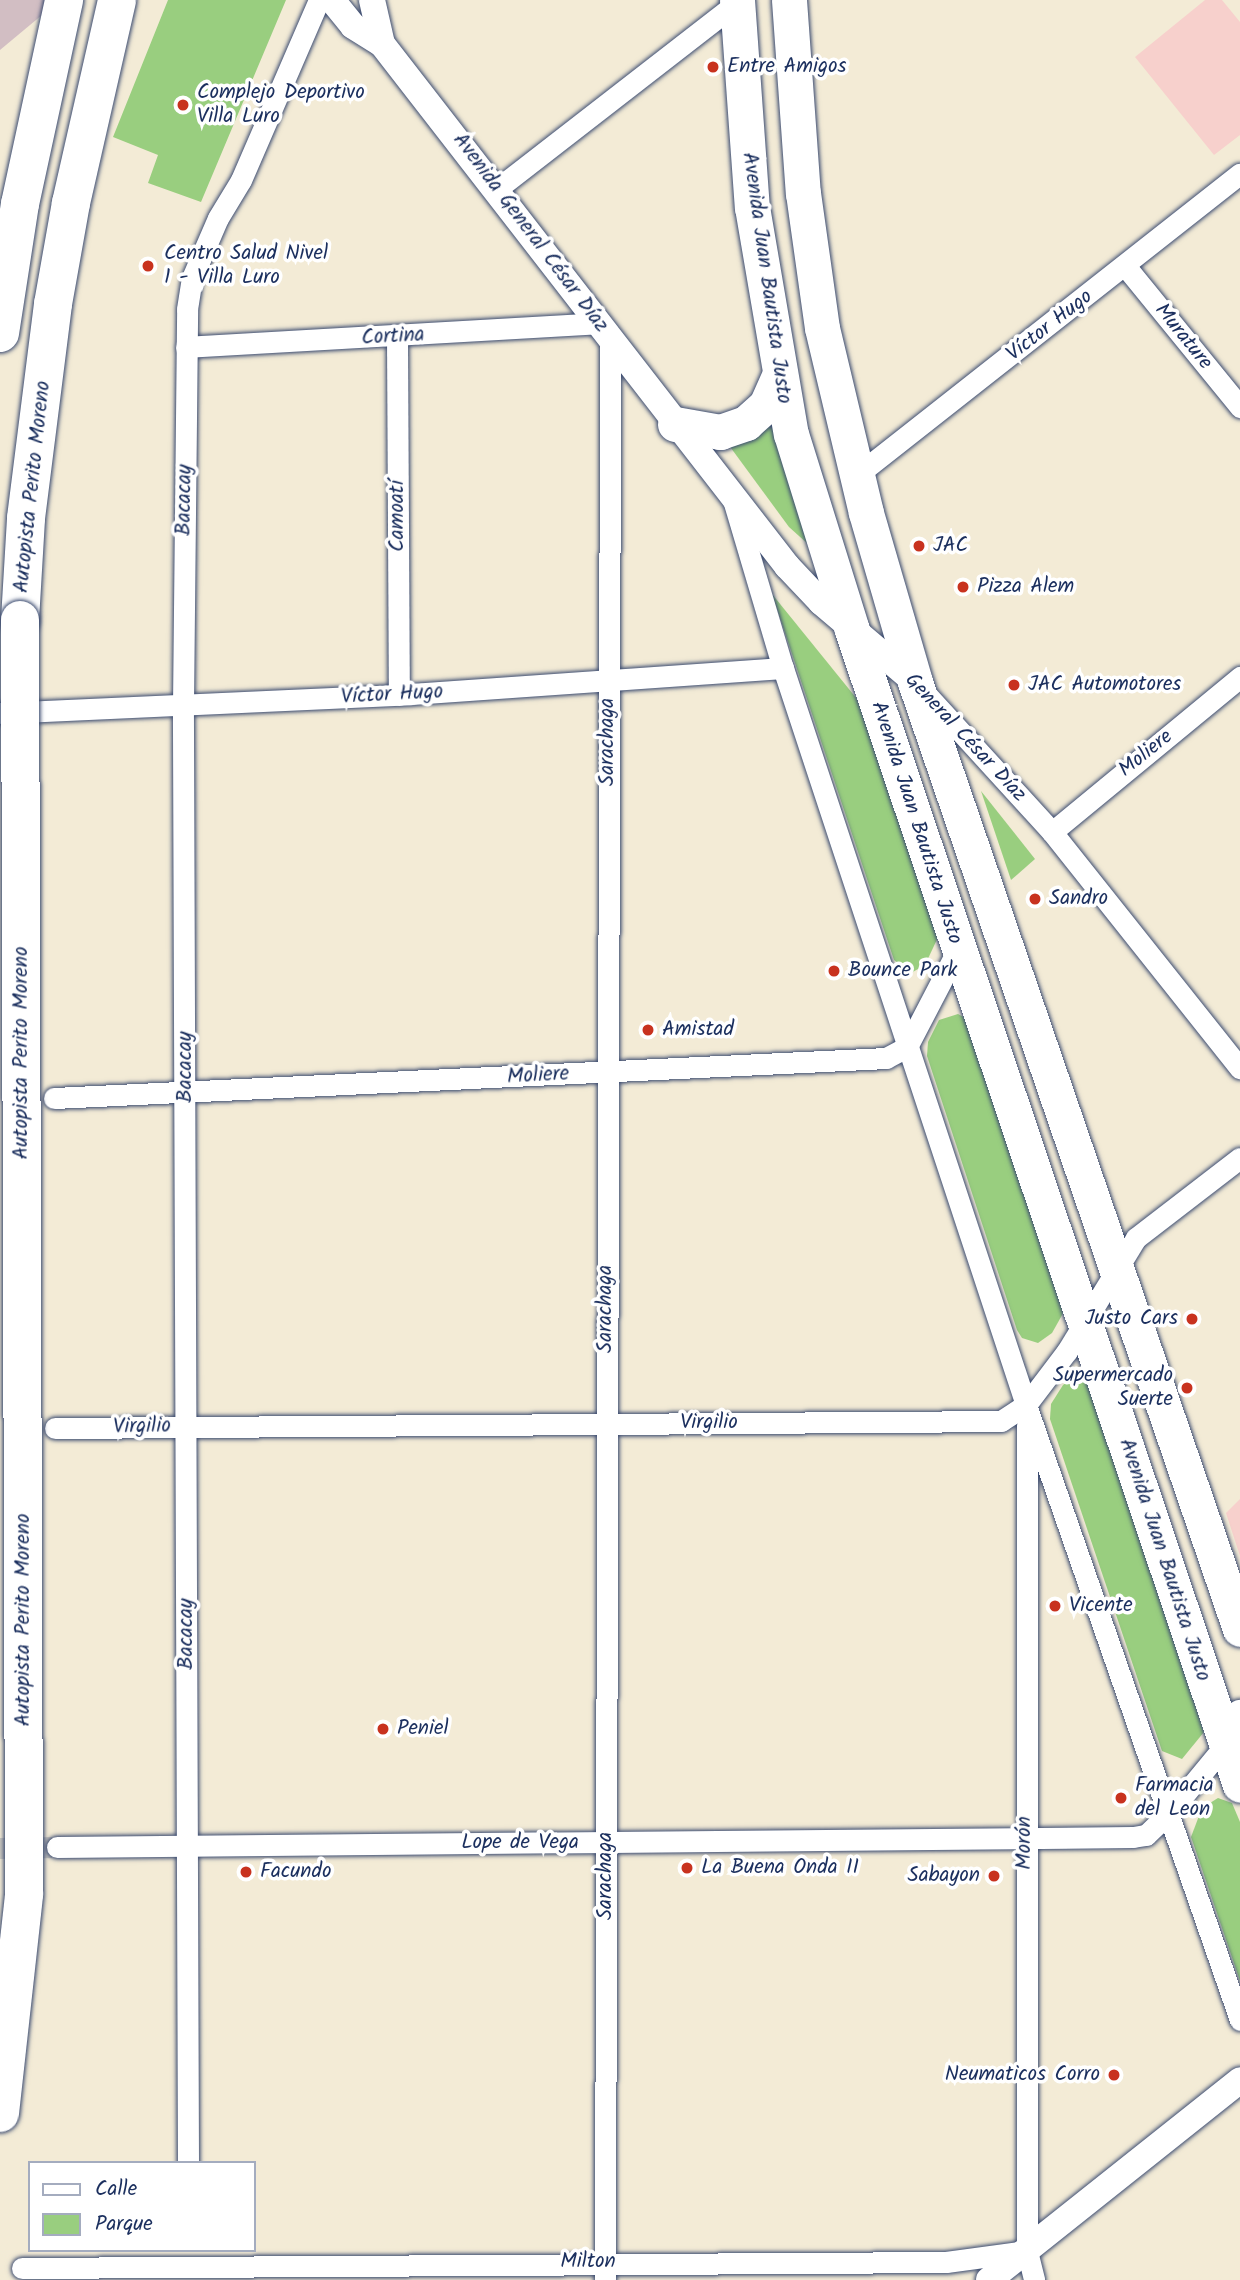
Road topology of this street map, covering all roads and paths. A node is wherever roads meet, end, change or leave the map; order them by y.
1 (64, 0) edge
2 (117, 0) edge
3 (319, 0) edge
4 (332, 0) edge
5 (372, 0) edge
6 (789, 0) edge
7 (738, 1) edge
8 (382, 44) junction
9 (1240, 173) edge
10 (498, 188) junction
11 (1126, 267) junction
12 (605, 331) junction
13 (0, 333) edge
14 (397, 337) junction
15 (186, 347) junction
16 (778, 378) junction
17 (1240, 407) edge
18 (675, 424) junction
19 (857, 475) junction
20 (734, 503) junction
21 (852, 630) junction
22 (783, 668) junction
23 (1240, 677) edge
24 (608, 681) junction
25 (915, 682) junction
26 (399, 695) junction
27 (183, 705) junction
28 (0, 713) edge
29 (1052, 832) junction
30 (958, 949) junction
31 (907, 1046) junction
32 (1240, 1068) edge
33 (606, 1073) junction
34 (187, 1092) junction
35 (54, 1098) dead end
36 (1240, 1158) edge
37 (1115, 1268) junction
38 (1085, 1325) junction
39 (1026, 1405) junction
40 (607, 1424) junction
41 (187, 1427) junction
42 (55, 1428) dead end
43 (1240, 1629) edge
44 (1233, 1730) edge
45 (1240, 1785) edge
46 (1169, 1813) junction
47 (1025, 1840) junction
48 (606, 1842) junction
49 (186, 1846) junction
50 (57, 1847) tunnel mouth
51 (1240, 2020) edge
52 (1240, 2080) edge
53 (0, 2113) edge
54 (188, 2161) edge
55 (1027, 2251) junction
56 (188, 2265) edge
57 (22, 2268) dead end
58 (605, 2271) edge
59 (989, 2280) edge
60 (1034, 2280) edge

1 - 13 highway
2 - 53 highway, Autopista Perito Moreno, bridge
3 - 15 street, Bacacay
4 - 8 street, Avenida General César Díaz
5 - 8 street, Avenida General César Díaz
6 - 19 main road, Avenida Juan Bautista Justo
7 - 10 street
7 - 16 main road, Avenida Juan Bautista Justo
8 - 10 street, Avenida General César Díaz
9 - 11 street, Víctor Hugo
10 - 12 street, Avenida General César Díaz
11 - 17 street, Murature
11 - 19 street, Víctor Hugo
12 - 14 street, Cortina
12 - 18 street, Avenida General César Díaz
12 - 24 street, Sarachaga
14 - 15 street, Cortina
14 - 26 street, Camoatí
15 - 27 street, Bacacay
16 - 18 main road
16 - 21 main road, Avenida Juan Bautista Justo
18 - 20 street, General César Díaz
19 - 25 main road, Avenida Juan Bautista Justo
20 - 21 street, General César Díaz
20 - 22 street
21 - 25 street, General César Díaz
21 - 30 main road, Avenida Juan Bautista Justo
22 - 24 street, Víctor Hugo
22 - 31 street
23 - 29 street, Moliere
24 - 26 street, Víctor Hugo
24 - 33 street, Sarachaga
25 - 29 street, General César Díaz
25 - 37 main road, Avenida Juan Bautista Justo
26 - 27 street, Víctor Hugo
27 - 28 street, Víctor Hugo
27 - 34 street, Bacacay
29 - 32 street, General César Díaz
30 - 31 street
30 - 38 main road, Avenida Juan Bautista Justo
31 - 33 street, Moliere
31 - 39 street
33 - 34 street, Moliere
33 - 40 street, Sarachaga
34 - 35 street, Moliere
34 - 41 street, Bacacay
36 - 37 street, Virgilio
37 - 38 street, Virgilio
37 - 43 main road, Avenida Juan Bautista Justo
38 - 39 street, Virgilio
38 - 44 main road, Avenida Juan Bautista Justo
39 - 40 street, Virgilio
39 - 46 street
39 - 47 street, Morón
40 - 41 street, Virgilio
40 - 48 street, Sarachaga
41 - 42 street, Virgilio
41 - 49 street, Bacacay
44 - 45 main road, Avenida Juan Bautista Justo
44 - 46 street, Lope de Vega
46 - 47 street, Lope de Vega
46 - 51 street
47 - 48 street, Lope de Vega
47 - 55 street, Morón
48 - 49 street, Lope de Vega
48 - 58 street, Sarachaga
49 - 50 street, Lope de Vega
49 - 54 street, Bacacay
52 - 55 street
55 - 58 street, Milton
55 - 59 street
55 - 60 street, Morón
56 - 57 street, Milton
56 - 58 street, Milton

